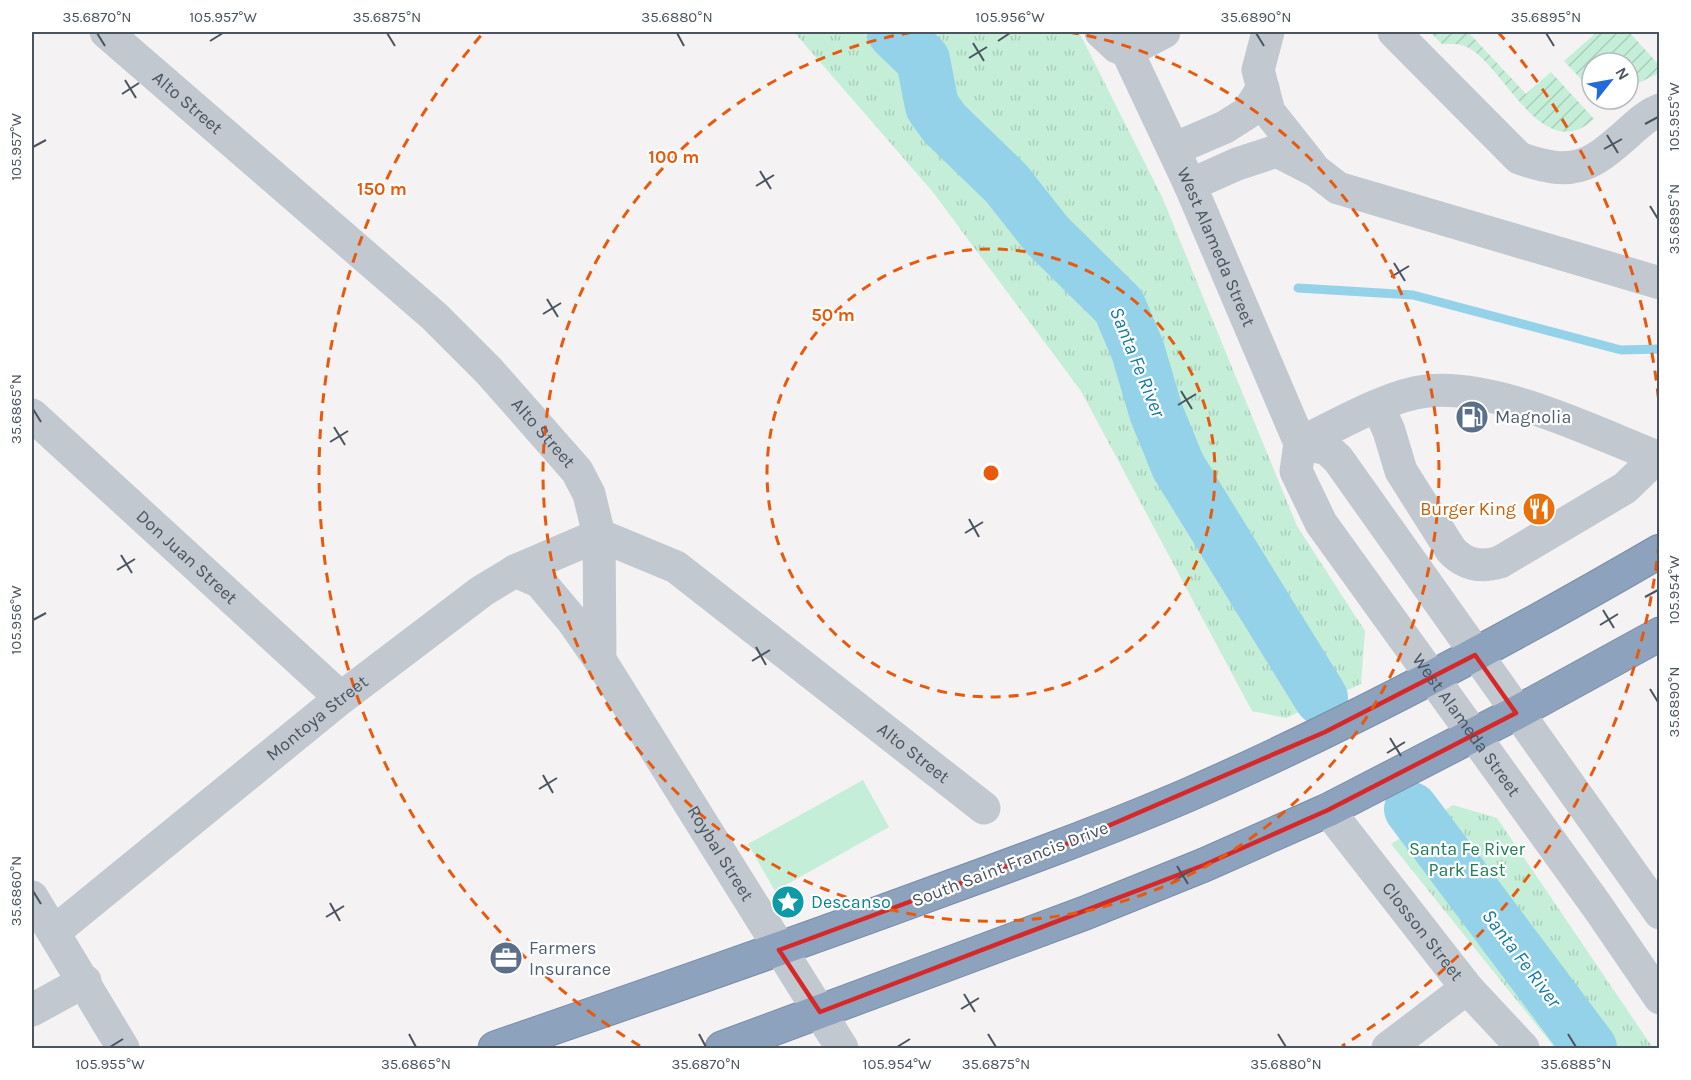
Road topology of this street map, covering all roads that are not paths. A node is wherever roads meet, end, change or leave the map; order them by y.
1 (106, 32) edge
2 (1101, 32) edge
3 (1164, 32) edge
4 (1268, 32) edge
5 (1394, 32) edge
6 (1129, 41) edge
7 (1263, 88) junction
8 (1659, 110) edge
9 (1174, 148) junction
10 (1316, 171) junction
11 (1190, 184) junction
12 (1659, 283) edge
13 (1378, 406) junction
14 (32, 416) edge
15 (1300, 443) junction
16 (1658, 458) edge
17 (599, 535) junction
18 (1659, 551) edge
19 (515, 571) junction
20 (1659, 634) edge
21 (1476, 655) junction
22 (600, 660) junction
23 (1433, 679) junction
24 (341, 698) junction
25 (1516, 713) junction
26 (1472, 735) junction
27 (984, 808) dead end
28 (1328, 810) junction
29 (32, 897) edge
30 (1659, 913) edge
31 (54, 932) junction
32 (779, 950) junction
33 (85, 981) junction
34 (1467, 988) junction
35 (1659, 998) edge
36 (32, 1010) edge
37 (820, 1012) junction
38 (123, 1048) edge
39 (495, 1048) edge
40 (722, 1048) edge
41 (842, 1048) edge
42 (1388, 1048) edge
43 (1523, 1048) edge

1 - 17 street, Alto Street
2 - 6 street, West Alameda Street
3 - 6 street
4 - 7 street
5 - 8 street
6 - 9 street, West Alameda Street
7 - 9 street
7 - 10 street
9 - 11 street, West Alameda Street
10 - 11 street
10 - 12 street
11 - 15 street, West Alameda Street
13 - 15 street
13 - 16 street
13 - 16 street
14 - 24 street, Don Juan Street
15 - 21 street
15 - 23 street, West Alameda Street
17 - 19 street, Montoya Street
17 - 22 street
17 - 27 street, Alto Street
18 - 21 highway, South Saint Francis Drive
19 - 22 street, Roybal Street
19 - 24 street, Montoya Street
20 - 25 highway
21 - 23 highway, South Saint Francis Drive
21 - 25 street
22 - 32 street, Roybal Street
23 - 26 street, West Alameda Street
23 - 32 highway, South Saint Francis Drive
24 - 31 street, Montoya Street
25 - 26 highway
25 - 30 street
26 - 28 highway
26 - 35 street, West Alameda Street
28 - 34 street, Closson Street
28 - 37 highway
29 - 31 street
31 - 33 street
32 - 37 street, Roybal Street
32 - 39 highway, South Saint Francis Drive
33 - 36 street
33 - 38 street
34 - 42 street
34 - 43 street, Closson Street
37 - 40 highway
37 - 41 street, Roybal Street

